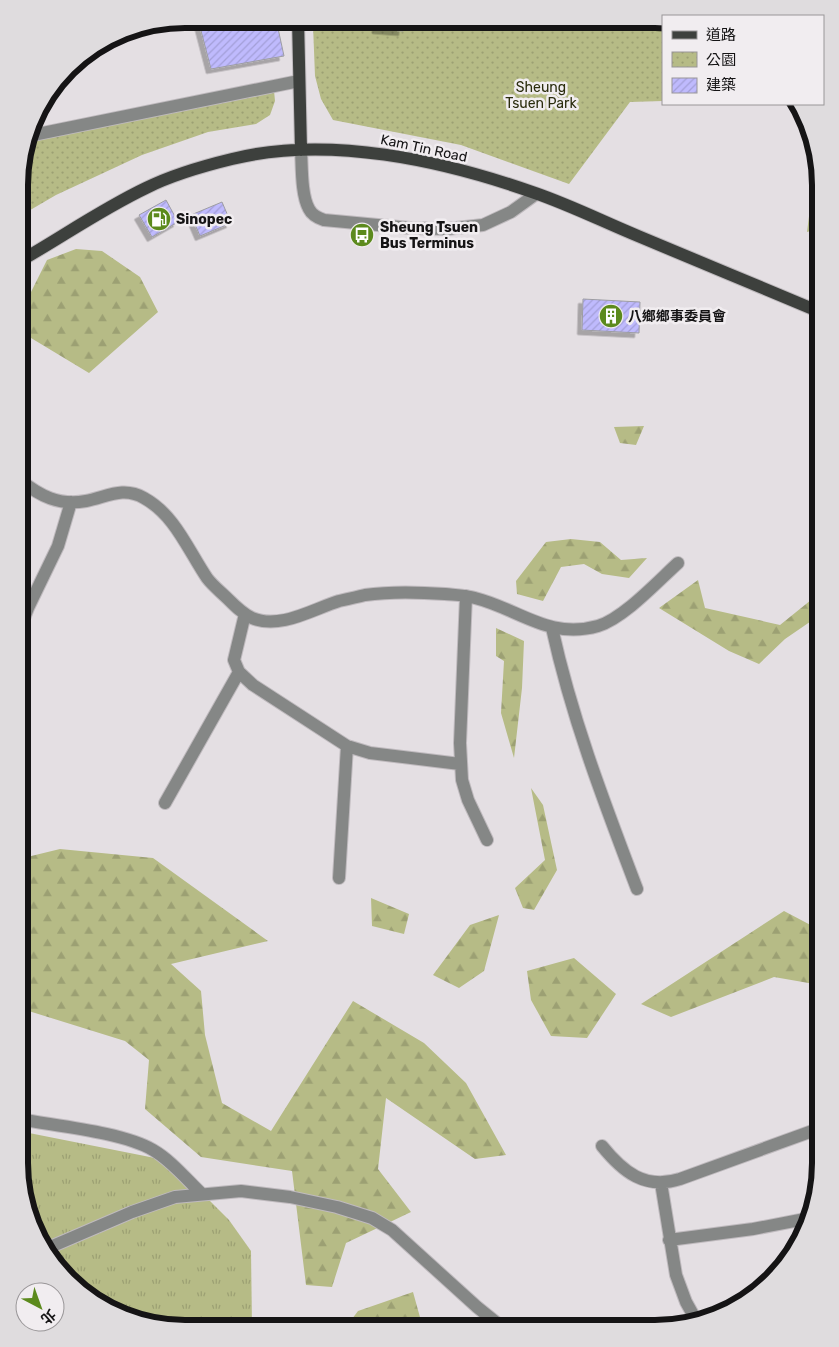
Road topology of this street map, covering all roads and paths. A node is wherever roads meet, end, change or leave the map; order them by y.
1 (298, 28) edge
2 (299, 81) junction
3 (36, 134) edge
4 (301, 150) junction
5 (536, 194) junction
6 (27, 258) edge
7 (812, 309) edge
8 (27, 485) edge
9 (71, 502) junction
10 (678, 563) dead end
11 (466, 596) junction
12 (27, 611) edge
13 (245, 614) junction
14 (552, 628) junction
15 (240, 672) junction
16 (347, 746) junction
17 (460, 764) junction
18 (165, 803) dead end
19 (487, 840) dead end
20 (339, 878) dead end
21 (637, 889) dead end
22 (27, 1120) edge
23 (811, 1132) edge
24 (602, 1146) dead end
25 (661, 1183) junction
26 (202, 1194) junction
27 (801, 1220) edge
28 (669, 1240) junction
29 (52, 1246) edge
30 (693, 1314) edge
31 (493, 1320) edge

1 - 2 main road
2 - 3 street
2 - 4 main road
4 - 5 main road, Kam Tin Road
4 - 5 street
4 - 6 main road, Kam Tin Road
5 - 7 main road, Kam Tin Road
8 - 9 street
9 - 12 street
9 - 13 street
10 - 14 street
11 - 13 street
11 - 14 street
11 - 17 street
13 - 15 street
14 - 21 street
15 - 16 street
15 - 18 street
16 - 17 street
16 - 20 street
17 - 19 street
22 - 26 street
23 - 25 street
24 - 25 street
25 - 28 street
26 - 29 street
26 - 31 street
27 - 28 street
28 - 30 street

